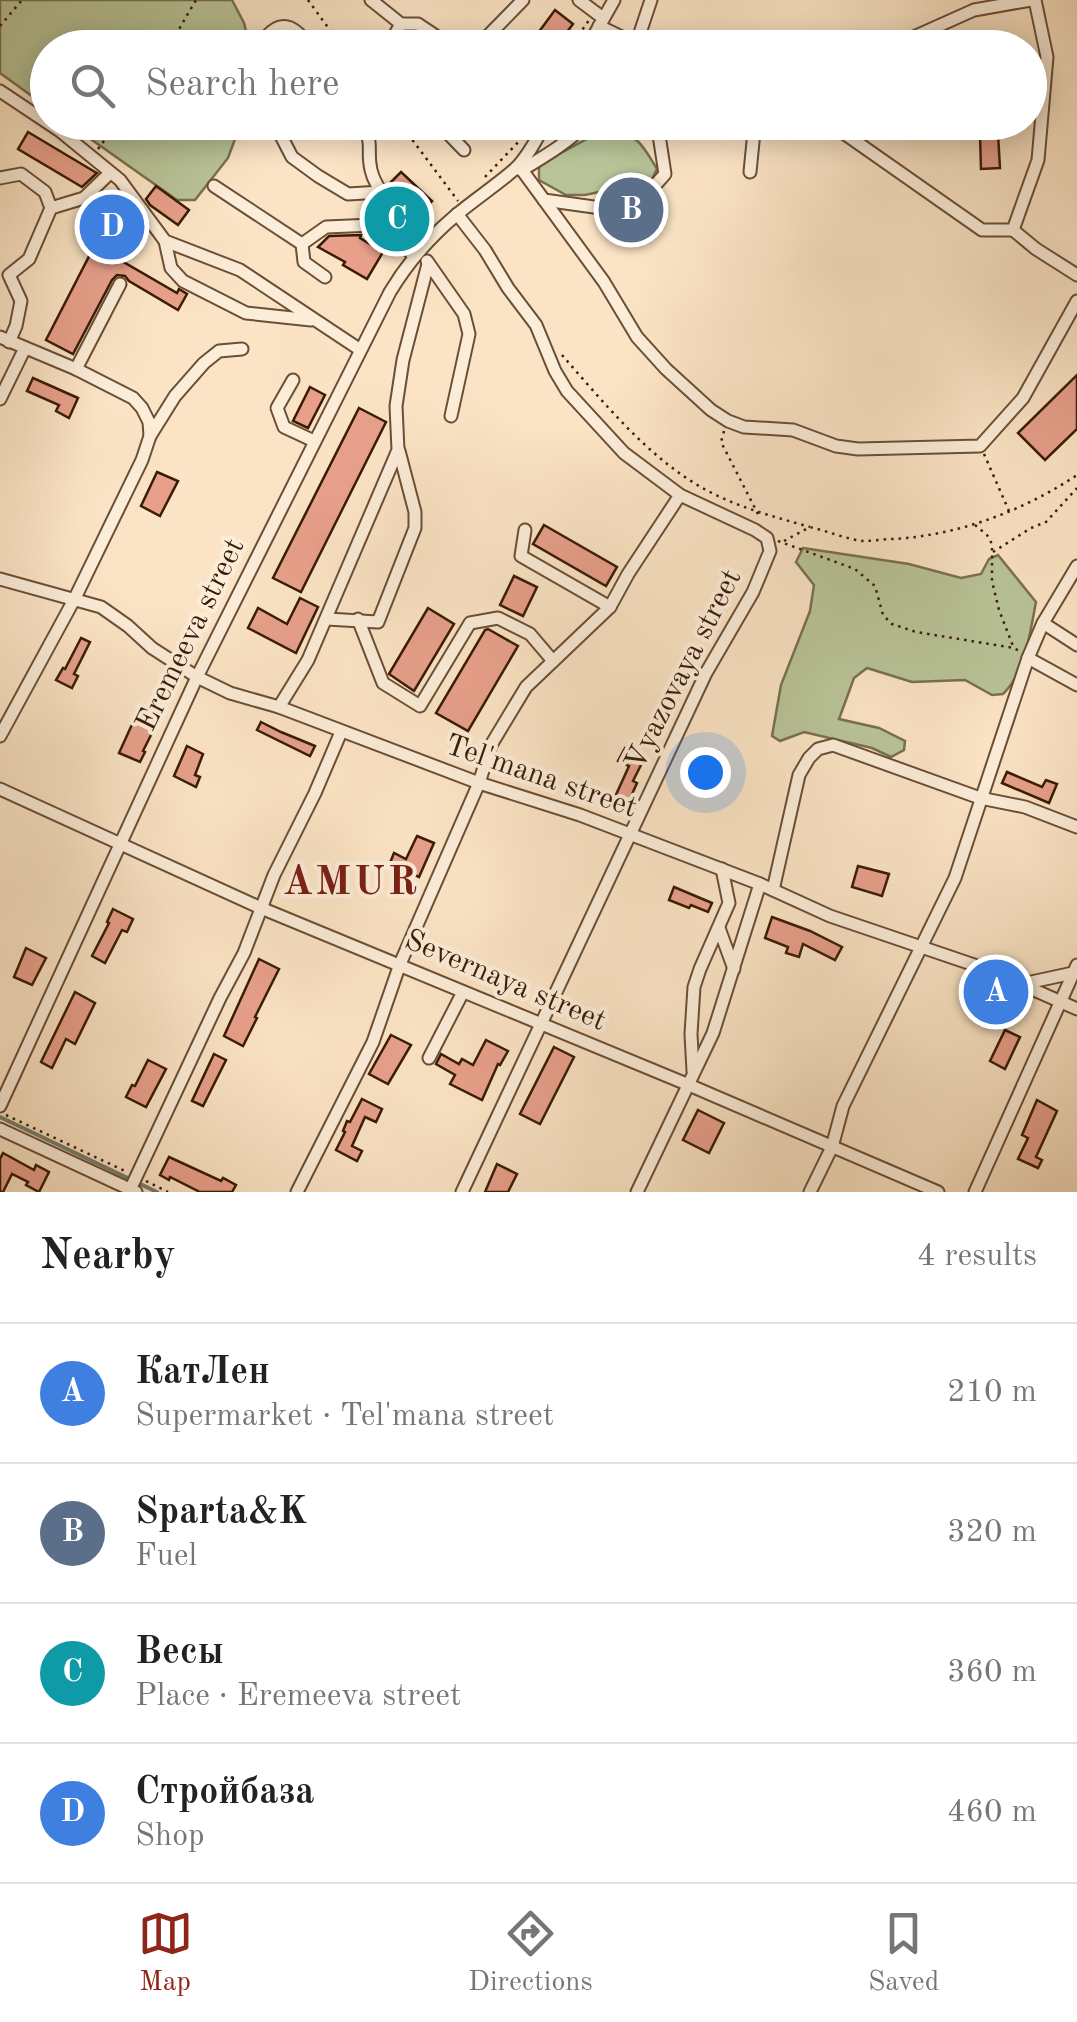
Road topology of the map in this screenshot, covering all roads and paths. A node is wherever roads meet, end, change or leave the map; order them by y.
1 (22, 0) edge
2 (196, 0) edge
3 (308, 0) edge
4 (371, 0) edge
5 (523, 0) edge
6 (579, 0) edge
7 (614, 0) edge
8 (651, 0) edge
9 (1033, 0) edge
10 (598, 18) junction
11 (402, 24) junction
12 (0, 26) edge
13 (178, 30) edge
14 (272, 30) edge
15 (297, 30) edge
16 (330, 30) edge
17 (398, 30) edge
18 (427, 30) edge
19 (494, 30) edge
20 (587, 30) edge
21 (594, 30) edge
22 (614, 30) edge
23 (641, 30) edge
24 (929, 30) edge
25 (1040, 30) edge
26 (0, 91) edge
27 (30, 111) edge
28 (70, 140) edge
29 (104, 140) edge
30 (283, 140) edge
31 (370, 140) edge
32 (412, 140) edge
33 (455, 140) edge
34 (520, 140) edge
35 (536, 140) edge
36 (567, 140) edge
37 (660, 140) edge
38 (753, 140) edge
39 (854, 140) edge
40 (1040, 140) edge
41 (464, 150) dead end
42 (91, 158) junction
43 (519, 169) junction
44 (750, 172) dead end
45 (110, 174) junction
46 (0, 178) edge
47 (483, 179) dead end
48 (214, 186) dead end
49 (380, 192) junction
50 (544, 200) junction
51 (51, 208) junction
52 (457, 210) junction
53 (1014, 230) junction
54 (430, 238) junction
55 (165, 242) junction
56 (302, 244) junction
57 (417, 252) junction
58 (0, 263) edge
59 (428, 264) junction
60 (9, 275) junction
61 (1077, 275) edge
62 (326, 277) dead end
63 (120, 284) dead end
64 (1077, 301) edge
65 (314, 321) junction
66 (4, 339) edge
67 (25, 348) junction
68 (242, 349) dead end
69 (359, 350) junction
70 (561, 354) dead end
71 (76, 369) junction
72 (293, 380) dead end
73 (0, 400) edge
74 (452, 416) dead end
75 (728, 421) junction
76 (150, 436) junction
77 (314, 441) junction
78 (980, 446) junction
79 (398, 450) junction
80 (1077, 475) edge
81 (1077, 488) edge
82 (680, 495) junction
83 (758, 512) junction
84 (1010, 512) junction
85 (972, 523) junction
86 (810, 527) junction
87 (524, 530) dead end
88 (783, 542) junction
89 (769, 544) junction
90 (992, 553) junction
91 (1077, 566) edge
92 (0, 579) edge
93 (75, 598) junction
94 (610, 607) junction
95 (327, 619) junction
96 (358, 620) junction
97 (1043, 623) junction
98 (1077, 645) edge
99 (1014, 648) junction
100 (1028, 658) junction
101 (553, 661) junction
102 (197, 677) junction
103 (1077, 685) edge
104 (278, 706) junction
105 (341, 732) junction
106 (0, 736) edge
107 (479, 783) junction
108 (0, 788) edge
109 (980, 798) junction
110 (1077, 827) edge
111 (630, 834) junction
112 (122, 844) junction
113 (722, 869) junction
114 (760, 884) junction
115 (773, 890) junction
116 (729, 902) junction
117 (261, 908) junction
118 (720, 928) junction
119 (745, 932) junction
120 (919, 948) junction
121 (400, 964) junction
122 (734, 970) junction
123 (1073, 973) edge
124 (1022, 984) junction
125 (463, 992) junction
126 (1077, 998) edge
127 (1060, 1000) junction
128 (1077, 1009) edge
129 (542, 1024) junction
130 (429, 1058) dead end
131 (691, 1080) junction
132 (0, 1109) edge
133 (0, 1129) edge
134 (832, 1147) junction
135 (136, 1176) junction
136 (132, 1191) edge
137 (168, 1192) edge
138 (297, 1192) edge
139 (462, 1192) edge
140 (637, 1192) edge
141 (810, 1192) edge
142 (938, 1192) edge
143 (975, 1192) edge

1 - 12 path
2 - 13 path
3 - 16 path
4 - 11 street
5 - 19 street
6 - 10 street
7 - 10 street
8 - 23 street
9 - 24 street
9 - 25 street
10 - 20 path
10 - 21 street
10 - 22 street
11 - 17 street
11 - 18 street
14 - 15 street
26 - 27 street
28 - 42 street
29 - 42 path
30 - 49 street
31 - 49 street
32 - 52 path
33 - 41 street
34 - 47 path
35 - 43 street
36 - 43 street
37 - 50 street
38 - 44 street
39 - 53 street
40 - 53 street
42 - 45 street
43 - 50 street
43 - 52 street
45 - 51 street
45 - 55 street
46 - 51 street
48 - 56 street
49 - 54 street
50 - 75 street
51 - 60 street
52 - 54 street, Eremeeva street
52 - 82 street
53 - 61 street
54 - 57 street, Eremeeva street
55 - 65 street
55 - 65 street
56 - 57 street
56 - 62 street
57 - 59 street
57 - 69 street, Eremeeva street
58 - 60 street
59 - 74 street
59 - 79 street
60 - 66 street
63 - 71 street
64 - 78 street
65 - 69 street
66 - 67 street
67 - 71 street
67 - 73 street
68 - 76 street
69 - 77 street, Eremeeva street
70 - 83 path
71 - 76 street
72 - 77 street
75 - 78 street
75 - 83 path
76 - 93 street
77 - 102 street, Eremeeva street
78 - 84 path
79 - 95 street
79 - 96 street
80 - 84 path
81 - 90 path
82 - 89 street
82 - 94 street
83 - 86 path
83 - 89 path
84 - 85 path
85 - 86 path
85 - 90 path
86 - 88 path
87 - 94 street
88 - 89 path
88 - 99 path
89 - 111 street, Vyazovaya street
90 - 99 path
91 - 97 street
92 - 93 street, Tel'mana street
93 - 102 street, Tel'mana street
93 - 106 street
94 - 101 street
95 - 96 street
95 - 104 street
96 - 101 street
97 - 98 street
97 - 100 street
99 - 100 path
100 - 103 street
100 - 109 street
101 - 107 street
102 - 104 street, Tel'mana street
102 - 112 street, Eremeeva street
104 - 105 street, Tel'mana street
105 - 107 street, Tel'mana street
105 - 117 street
107 - 111 street, Tel'mana street
107 - 121 street
108 - 112 street, Severnaya street
109 - 110 street
109 - 115 street
109 - 120 street
111 - 113 street, Tel'mana street
111 - 129 street, Vyazovaya street
112 - 117 street, Severnaya street
112 - 132 street, Eremeeva street
113 - 114 street, Tel'mana street
113 - 116 street
114 - 115 street, Tel'mana street
114 - 119 street
115 - 120 street, Tel'mana street
116 - 118 street
116 - 119 street
117 - 121 street, Severnaya street
117 - 135 street
118 - 122 street
118 - 131 street
119 - 122 street
120 - 124 street, Tel'mana street
120 - 134 street
121 - 125 street, Severnaya street
121 - 138 street
122 - 131 street
123 - 124 street
123 - 126 street
123 - 127 street
124 - 127 street, Tel'mana street
125 - 129 street, Severnaya street
125 - 130 street
127 - 128 street, Tel'mana street
127 - 143 street
129 - 131 street, Severnaya street
129 - 139 street, Vyazovaya street
131 - 134 street, Severnaya street
131 - 140 street
132 - 135 path
133 - 136 street
134 - 141 street
134 - 142 street, Severnaya street
135 - 136 street
135 - 137 path

